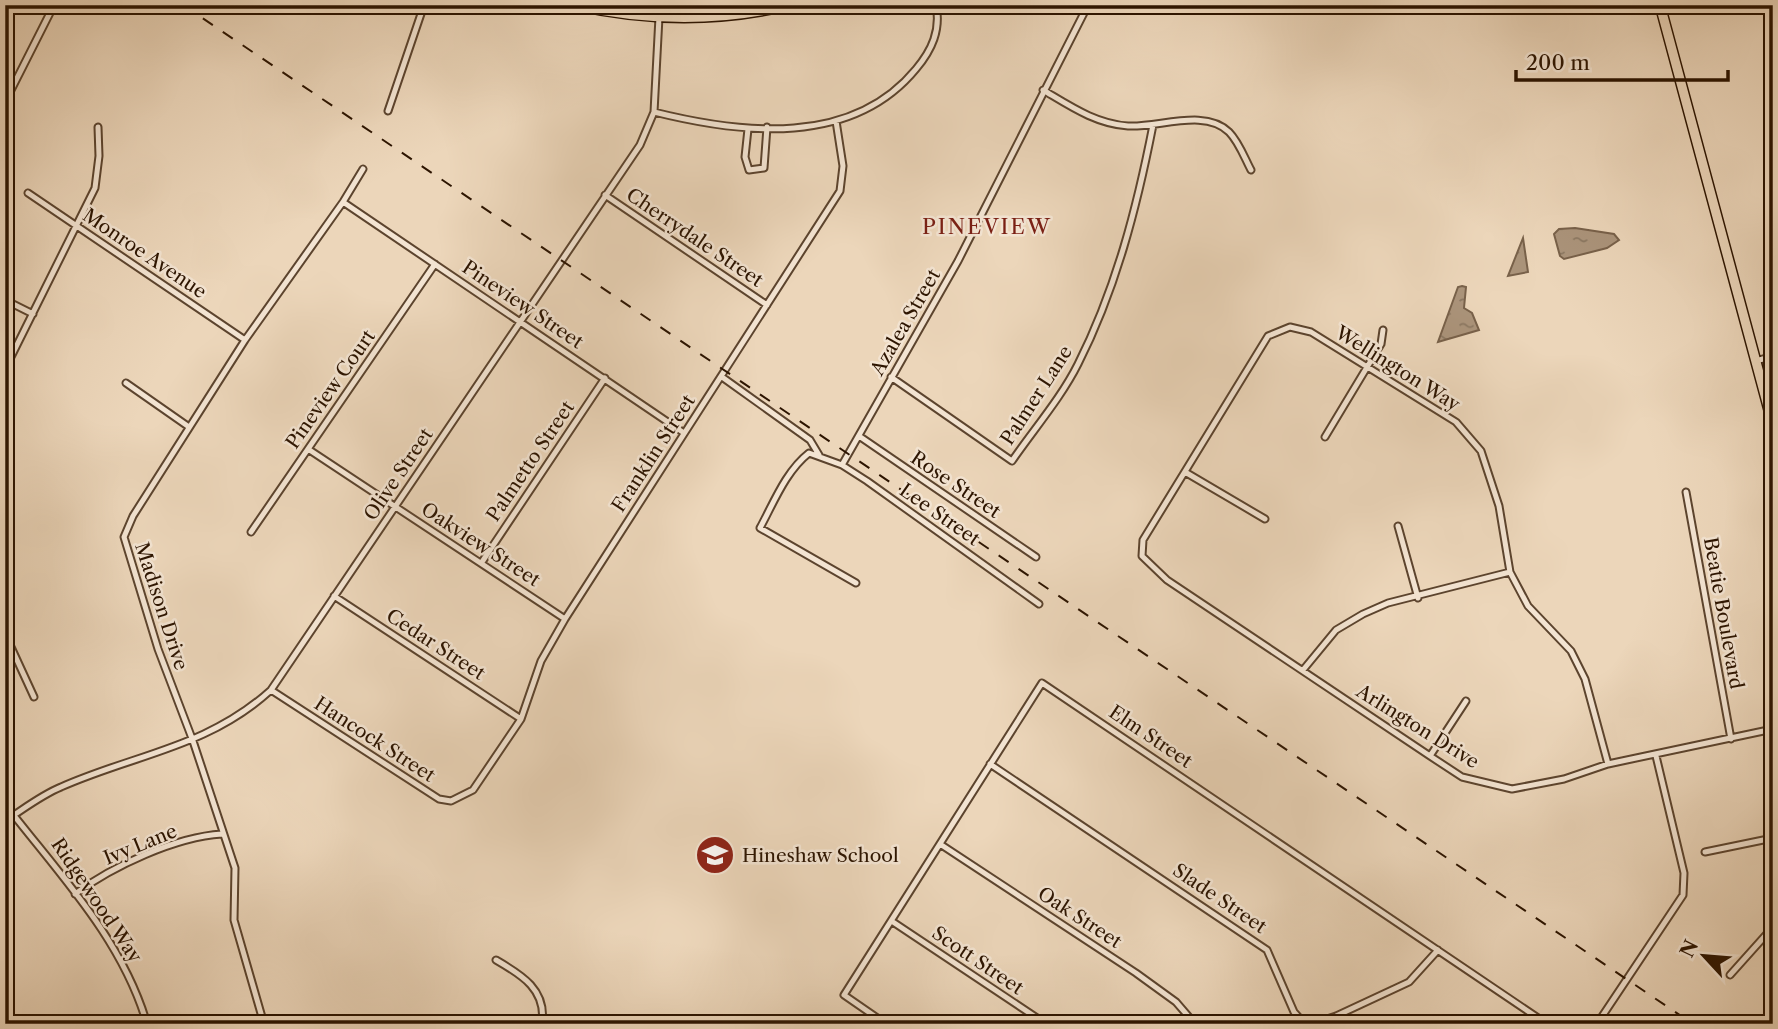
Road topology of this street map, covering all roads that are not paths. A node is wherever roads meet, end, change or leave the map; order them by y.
1 (54, 5) edge
2 (424, 5) edge
3 (575, 5) edge
4 (790, 5) edge
5 (936, 5) edge
6 (1088, 5) edge
7 (1660, 5) edge
8 (659, 17) junction
9 (1043, 90) junction
10 (5, 102) edge
11 (388, 111) dead end
12 (654, 112) junction
13 (836, 121) junction
14 (1153, 125) junction
15 (98, 127) dead end
16 (767, 127) junction
17 (748, 128) junction
18 (363, 169) dead end
19 (1251, 170) dead end
20 (28, 193) dead end
21 (604, 195) junction
22 (343, 202) junction
23 (77, 226) junction
24 (435, 264) junction
25 (5, 300) edge
26 (767, 305) junction
27 (33, 314) junction
28 (520, 321) junction
29 (1383, 330) dead end
30 (245, 340) junction
31 (1773, 356) edge
32 (1756, 361) junction
33 (1368, 366) junction
34 (5, 369) edge
35 (605, 377) junction
36 (722, 377) junction
37 (891, 377) junction
38 (126, 383) dead end
39 (1773, 425) edge
40 (189, 427) junction
41 (684, 433) junction
42 (859, 436) junction
43 (1325, 437) dead end
44 (308, 449) junction
45 (819, 455) junction
46 (842, 465) junction
47 (1185, 472) junction
48 (1686, 492) dead end
49 (396, 506) junction
50 (1265, 519) dead end
51 (1398, 526) dead end
52 (251, 532) dead end
53 (1143, 540) joint
54 (1036, 557) dead end
55 (482, 562) junction
56 (1510, 572) junction
57 (856, 583) dead end
58 (334, 596) junction
59 (1418, 598) junction
60 (1039, 604) dead end
61 (565, 619) junction
62 (5, 634) edge
63 (1303, 670) junction
64 (271, 690) junction
65 (34, 696) dead end
66 (1466, 701) dead end
67 (521, 719) junction
68 (1773, 729) edge
69 (1731, 739) junction
70 (193, 741) junction
71 (1430, 756) junction
72 (1656, 756) junction
73 (990, 764) junction
74 (1608, 764) junction
75 (464, 794) joint
76 (5, 804) edge
77 (14, 815) junction
78 (222, 834) junction
79 (1773, 838) edge
80 (940, 844) junction
81 (1705, 852) dead end
82 (75, 894) junction
83 (893, 922) junction
84 (1773, 927) edge
85 (1438, 950) junction
86 (496, 960) dead end
87 (1730, 975) dead end
88 (1545, 1023) edge
89 (147, 1024) edge
90 (264, 1024) edge
91 (542, 1024) edge
92 (886, 1024) edge
93 (1046, 1024) edge
94 (1195, 1024) edge
95 (1597, 1024) edge

1 - 10 street
2 - 11 street
3 - 8 main road
4 - 8 main road
5 - 13 street
6 - 9 street, Azalea Street
7 - 32 main road
8 - 12 street, Olive Street
9 - 14 street
9 - 37 street, Azalea Street
12 - 17 street
12 - 21 street, Olive Street
13 - 16 street
13 - 26 street, Franklin Street
14 - 19 street
14 - 37 street, Palmer Lane
15 - 23 street
16 - 17 street
16 - 17 street
18 - 22 street, Madison Drive
20 - 23 street, Monroe Avenue
21 - 26 street, Cherrydale Street
21 - 28 street, Olive Street
22 - 24 street, Pineview Street
22 - 30 street, Madison Drive
23 - 27 street
23 - 30 street, Monroe Avenue
24 - 28 street, Pineview Street
24 - 44 street, Pineview Court
25 - 27 street
26 - 36 street, Franklin Street
27 - 34 street
28 - 35 street, Pineview Street
28 - 49 street, Olive Street
29 - 33 street
30 - 40 street, Madison Drive
31 - 32 street
32 - 39 main road
33 - 43 street
33 - 47 street, Wellington Way
33 - 56 street, Wellington Way
35 - 41 street, Pineview Street
35 - 55 street, Palmetto Street
36 - 41 street, Franklin Street
36 - 45 street, Lee Street
37 - 42 street, Azalea Street
38 - 40 street
40 - 70 street, Madison Drive
41 - 61 street, Franklin Street
42 - 46 street, Azalea Street
42 - 54 street, Rose Street
44 - 49 street, Oakview Street
44 - 52 street, Pineview Court
45 - 46 street, Lee Street
45 - 57 street
46 - 60 street, Lee Street
47 - 50 street
47 - 53 street, Wellington Way
48 - 69 street, Beatie Boulevard
49 - 55 street, Oakview Street
49 - 58 street, Olive Street
51 - 59 street
53 - 63 street, Arlington Drive
55 - 61 street, Oakview Street
56 - 59 street
56 - 74 street, Wellington Way
58 - 64 street, Olive Street
58 - 67 street, Cedar Street
59 - 63 street
61 - 67 street, Franklin Street
62 - 65 street
63 - 71 street, Arlington Drive
64 - 70 street, Olive Street
64 - 75 street, Hancock Street
66 - 71 street
67 - 75 street, Franklin Street
68 - 69 street, Arlington Drive
69 - 72 street, Arlington Drive
70 - 77 street, Olive Street
70 - 78 street, Madison Drive
71 - 74 street, Arlington Drive
72 - 74 street, Arlington Drive
72 - 95 street
73 - 80 street, Elm Street
73 - 85 street, Slade Street
73 - 85 street, Elm Street
76 - 77 street, Ridgewood Way
77 - 82 street, Ridgewood Way
78 - 82 street, Ivy Lane
78 - 90 street, Madison Drive
79 - 81 street
80 - 83 street, Elm Street
80 - 94 street, Oak Street
82 - 89 street, Ridgewood Way
83 - 92 street, Elm Street
83 - 93 street, Scott Street
84 - 87 street
85 - 88 street, Elm Street
86 - 91 street

